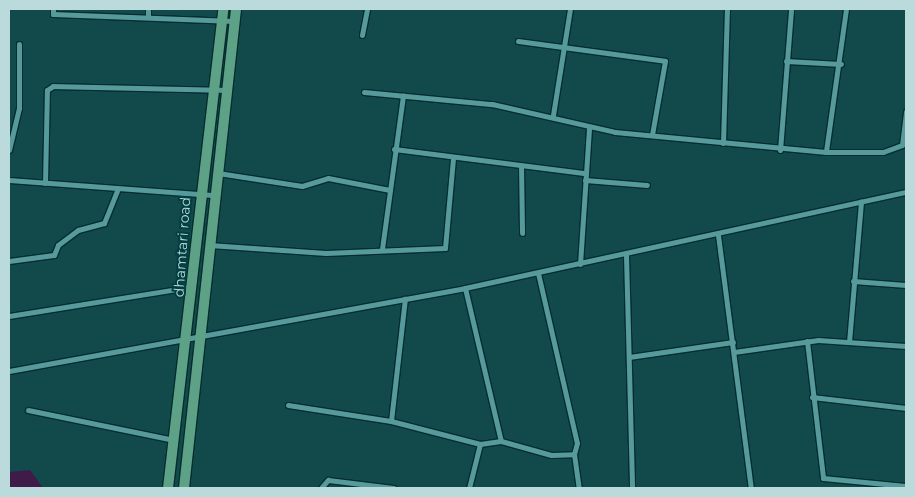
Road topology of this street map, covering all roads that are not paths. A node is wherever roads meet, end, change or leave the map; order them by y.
1 (53, 9) edge
2 (148, 9) edge
3 (223, 9) edge
4 (236, 9) edge
5 (367, 9) edge
6 (570, 9) edge
7 (726, 9) edge
8 (791, 9) edge
9 (846, 9) edge
10 (148, 17) junction
11 (222, 20) junction
12 (235, 21) junction
13 (362, 35) dead end
14 (518, 41) dead end
15 (19, 44) dead end
16 (565, 47) junction
17 (786, 60) junction
18 (840, 64) junction
19 (212, 89) junction
20 (227, 90) junction
21 (364, 92) dead end
22 (403, 95) junction
23 (906, 111) edge
24 (553, 115) junction
25 (589, 127) junction
26 (652, 135) junction
27 (723, 142) junction
28 (394, 149) junction
29 (9, 150) edge
30 (780, 150) junction
31 (826, 152) junction
32 (453, 159) junction
33 (521, 166) junction
34 (217, 173) junction
35 (585, 174) junction
36 (9, 180) edge
37 (585, 180) junction
38 (45, 184) junction
39 (647, 185) dead end
40 (116, 190) junction
41 (390, 190) junction
42 (906, 192) edge
43 (214, 195) junction
44 (199, 196) junction
45 (861, 202) junction
46 (522, 233) dead end
47 (718, 235) junction
48 (209, 245) junction
49 (382, 249) junction
50 (626, 255) junction
51 (9, 261) edge
52 (580, 264) junction
53 (538, 273) junction
54 (853, 281) junction
55 (906, 285) edge
56 (192, 286) junction
57 (464, 288) junction
58 (405, 298) junction
59 (9, 316) edge
60 (202, 333) junction
61 (189, 336) junction
62 (807, 341) junction
63 (733, 342) junction
64 (849, 342) junction
65 (906, 346) edge
66 (734, 352) junction
67 (630, 357) junction
68 (9, 371) edge
69 (812, 397) junction
70 (288, 405) dead end
71 (906, 408) edge
72 (28, 410) dead end
73 (392, 421) junction
74 (175, 440) junction
75 (501, 441) junction
76 (480, 444) junction
77 (574, 454) junction
78 (906, 486) edge
79 (386, 487) edge
80 (168, 488) edge
81 (184, 488) edge
82 (321, 488) edge
83 (394, 488) edge
84 (469, 488) edge
85 (579, 488) edge
86 (632, 488) edge
87 (751, 488) edge

1 - 10 street
2 - 10 street
3 - 11 main road, dhamtari road
4 - 12 main road
5 - 13 street
6 - 16 street
7 - 27 street
8 - 17 street
9 - 18 street
10 - 11 street
11 - 12 street
11 - 19 main road, dhamtari road
12 - 20 main road
14 - 16 street
15 - 29 street
16 - 24 street
16 - 26 street
17 - 18 street
17 - 30 street
18 - 31 street
19 - 20 street
19 - 38 street
19 - 44 main road, dhamtari road
20 - 34 main road
21 - 22 street
22 - 24 street
22 - 28 street
23 - 31 street
24 - 25 street
25 - 26 street
25 - 35 street
26 - 27 street
27 - 30 street
28 - 32 street
28 - 41 street
30 - 31 street
32 - 33 street
32 - 49 street
33 - 35 street
33 - 46 street
34 - 41 street
34 - 43 main road
35 - 37 street
36 - 38 street
37 - 39 street
37 - 52 street
38 - 40 street
40 - 44 street
40 - 51 street
41 - 49 street
42 - 45 street
43 - 44 street
43 - 48 main road
44 - 56 main road, dhamtari road
45 - 47 street
45 - 54 street
47 - 50 street
47 - 63 street
48 - 49 street
48 - 60 main road
50 - 52 street
50 - 67 street
52 - 53 street
53 - 57 street
53 - 77 street
54 - 55 street
54 - 64 street
56 - 59 street
56 - 61 main road, dhamtari road
57 - 58 street
57 - 75 street
58 - 60 street
58 - 73 street
60 - 61 street
60 - 81 main road
61 - 68 street
61 - 74 main road, dhamtari road
62 - 64 street
62 - 66 street
62 - 69 street
63 - 66 street
63 - 67 street
64 - 65 street
66 - 87 street
67 - 86 street
69 - 71 street
69 - 78 street
70 - 73 street
72 - 74 street
73 - 76 street
74 - 80 main road, dhamtari road
75 - 76 street
75 - 77 street
76 - 84 street
77 - 85 street
79 - 82 street
79 - 83 street

